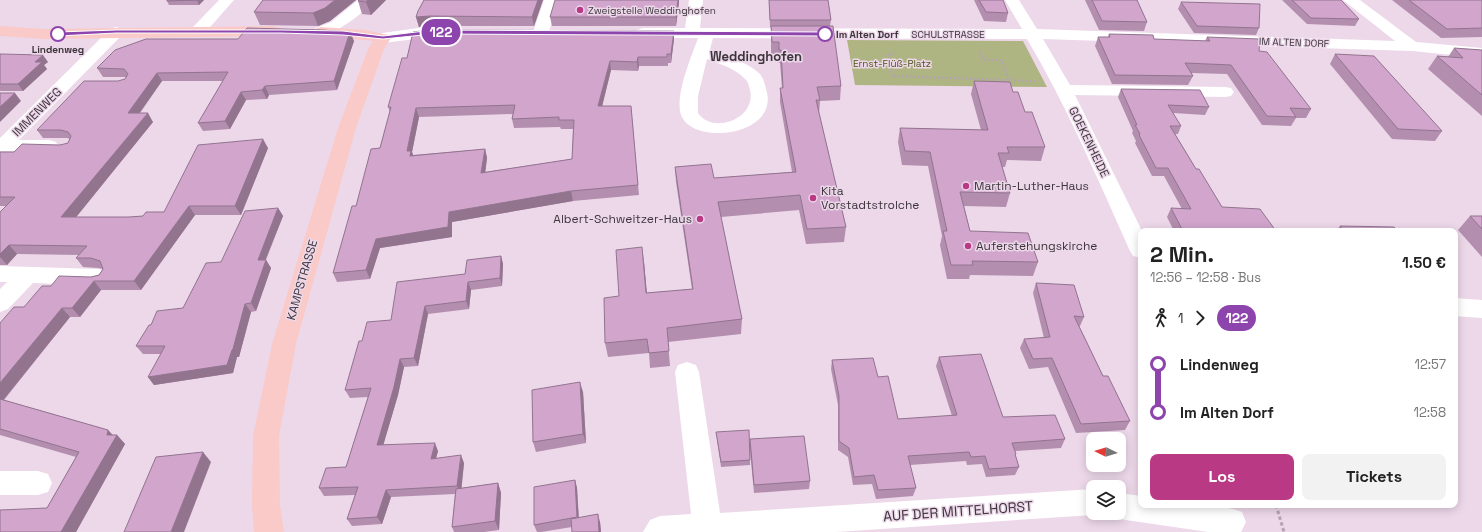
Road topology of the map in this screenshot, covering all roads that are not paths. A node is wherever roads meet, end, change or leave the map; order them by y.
1 (227, 0) edge
2 (367, 0) edge
3 (551, 0) edge
4 (696, 0) edge
5 (1012, 0) edge
6 (1350, 0) edge
7 (0, 31) edge
8 (198, 31) junction
9 (116, 32) junction
10 (304, 32) junction
11 (457, 32) edge
12 (542, 32) edge
13 (632, 33) edge
14 (699, 33) junction
15 (1033, 34) junction
16 (383, 38) junction
17 (1412, 46) junction
18 (702, 52) junction
19 (1482, 53) edge
20 (64, 84) junction
21 (86, 84) edge
22 (1061, 86) junction
23 (1225, 92) dead end
24 (67, 146) edge
25 (1138, 245) edge
26 (0, 274) edge
27 (26, 275) junction
28 (98, 277) edge
29 (0, 303) edge
30 (1458, 307) edge
31 (1482, 309) edge
32 (687, 372) dead end
33 (0, 483) edge
34 (38, 483) dead end
35 (1086, 503) edge
36 (1126, 507) edge
37 (1231, 520) edge
38 (707, 526) junction
39 (824, 526) edge
40 (269, 532) edge
41 (658, 532) edge

1 - 8 street
2 - 10 street
3 - 12 street
4 - 14 street
5 - 15 street, GOEKENHEIDE
6 - 17 street
7 - 9 main road
8 - 9 main road
8 - 10 main road
9 - 20 street, IMMENWEG
10 - 16 main road
11 - 16 street
13 - 14 street, SCHULSTRASSE
14 - 15 street, SCHULSTRASSE
14 - 18 street
15 - 17 street, IM ALTEN DORF
15 - 22 street, GOEKENHEIDE
16 - 40 main road, KAMPSTRASSE
17 - 19 street, IM ALTEN DORF
18 - 18 street
20 - 21 street
20 - 24 street, IMMENWEG
22 - 23 street
22 - 25 street, GOEKENHEIDE
26 - 27 street
27 - 28 street
27 - 29 street
30 - 31 street
32 - 38 street
33 - 34 street
35 - 39 street, AUF DER MITTELHORST
36 - 37 street
38 - 39 street, AUF DER MITTELHORST
38 - 41 street, AUF DER MITTELHORST

